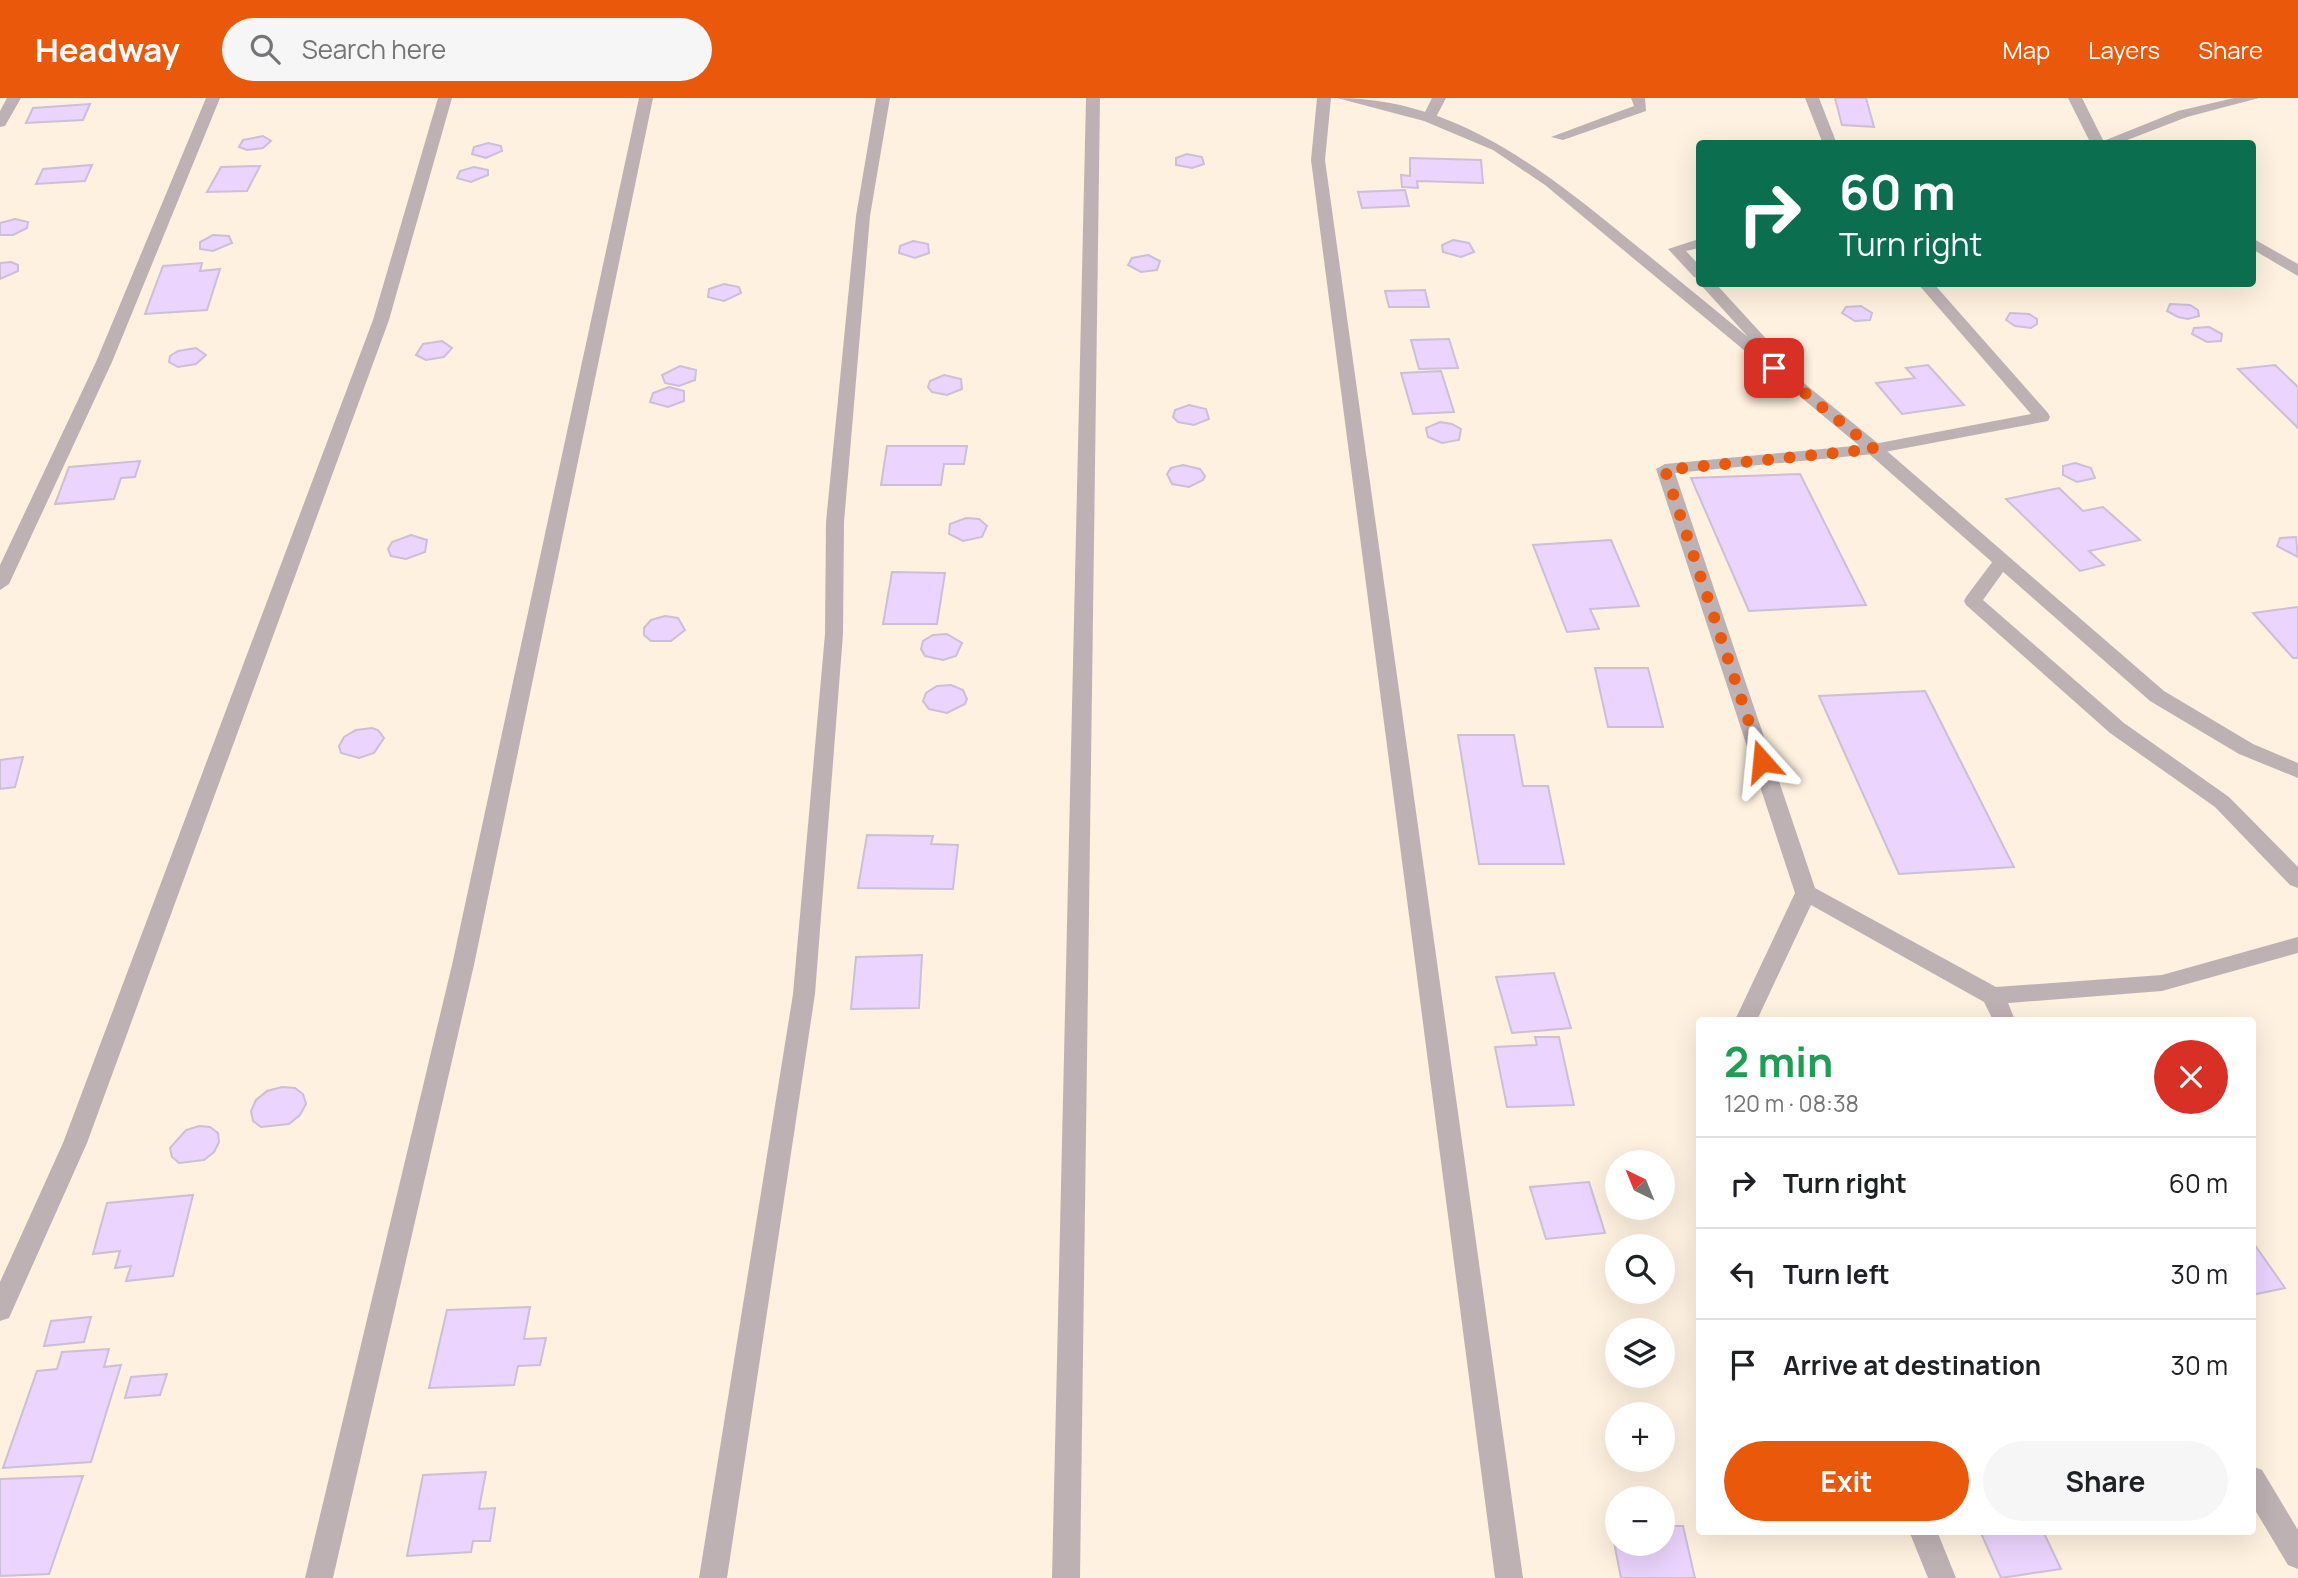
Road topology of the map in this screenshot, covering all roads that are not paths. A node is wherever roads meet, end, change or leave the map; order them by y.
1 (13, 98) edge
2 (213, 98) edge
3 (445, 98) edge
4 (646, 98) edge
5 (883, 98) edge
6 (1093, 98) edge
7 (1324, 98) edge
8 (1344, 98) edge
9 (1439, 98) edge
10 (1639, 98) edge
11 (1812, 98) edge
12 (2075, 98) edge
13 (2252, 98) edge
14 (1429, 118) junction
15 (0, 123) edge
16 (1558, 137) dead end
17 (1828, 140) edge
18 (2098, 140) edge
19 (2111, 140) edge
20 (1696, 245) edge
21 (2256, 245) edge
22 (1696, 271) edge
23 (2298, 271) edge
24 (1710, 287) edge
25 (1930, 287) edge
26 (1815, 401) junction
27 (1874, 449) junction
28 (2002, 561) junction
29 (0, 584) edge
30 (2298, 771) edge
31 (2298, 880) edge
32 (1806, 893) junction
33 (2298, 945) edge
34 (1993, 996) junction
35 (1747, 1017) edge
36 (2003, 1017) edge
37 (0, 1310) edge
38 (2256, 1486) edge
39 (1925, 1535) edge
40 (2298, 1556) edge
41 (319, 1578) edge
42 (713, 1578) edge
43 (1066, 1578) edge
44 (1509, 1578) edge
45 (1942, 1578) edge

1 - 15 street
2 - 29 street
3 - 37 street
4 - 41 street
5 - 42 street
6 - 43 street
7 - 44 street
8 - 14 street
9 - 14 street
10 - 16 street
11 - 17 street
12 - 18 street
13 - 19 street
14 - 26 street
20 - 22 street
21 - 23 street
24 - 26 street
25 - 27 street
26 - 27 street
27 - 28 street
27 - 32 street
28 - 30 street
28 - 31 street
32 - 34 street
32 - 35 street
33 - 34 street
34 - 36 street
38 - 40 street
39 - 45 street

